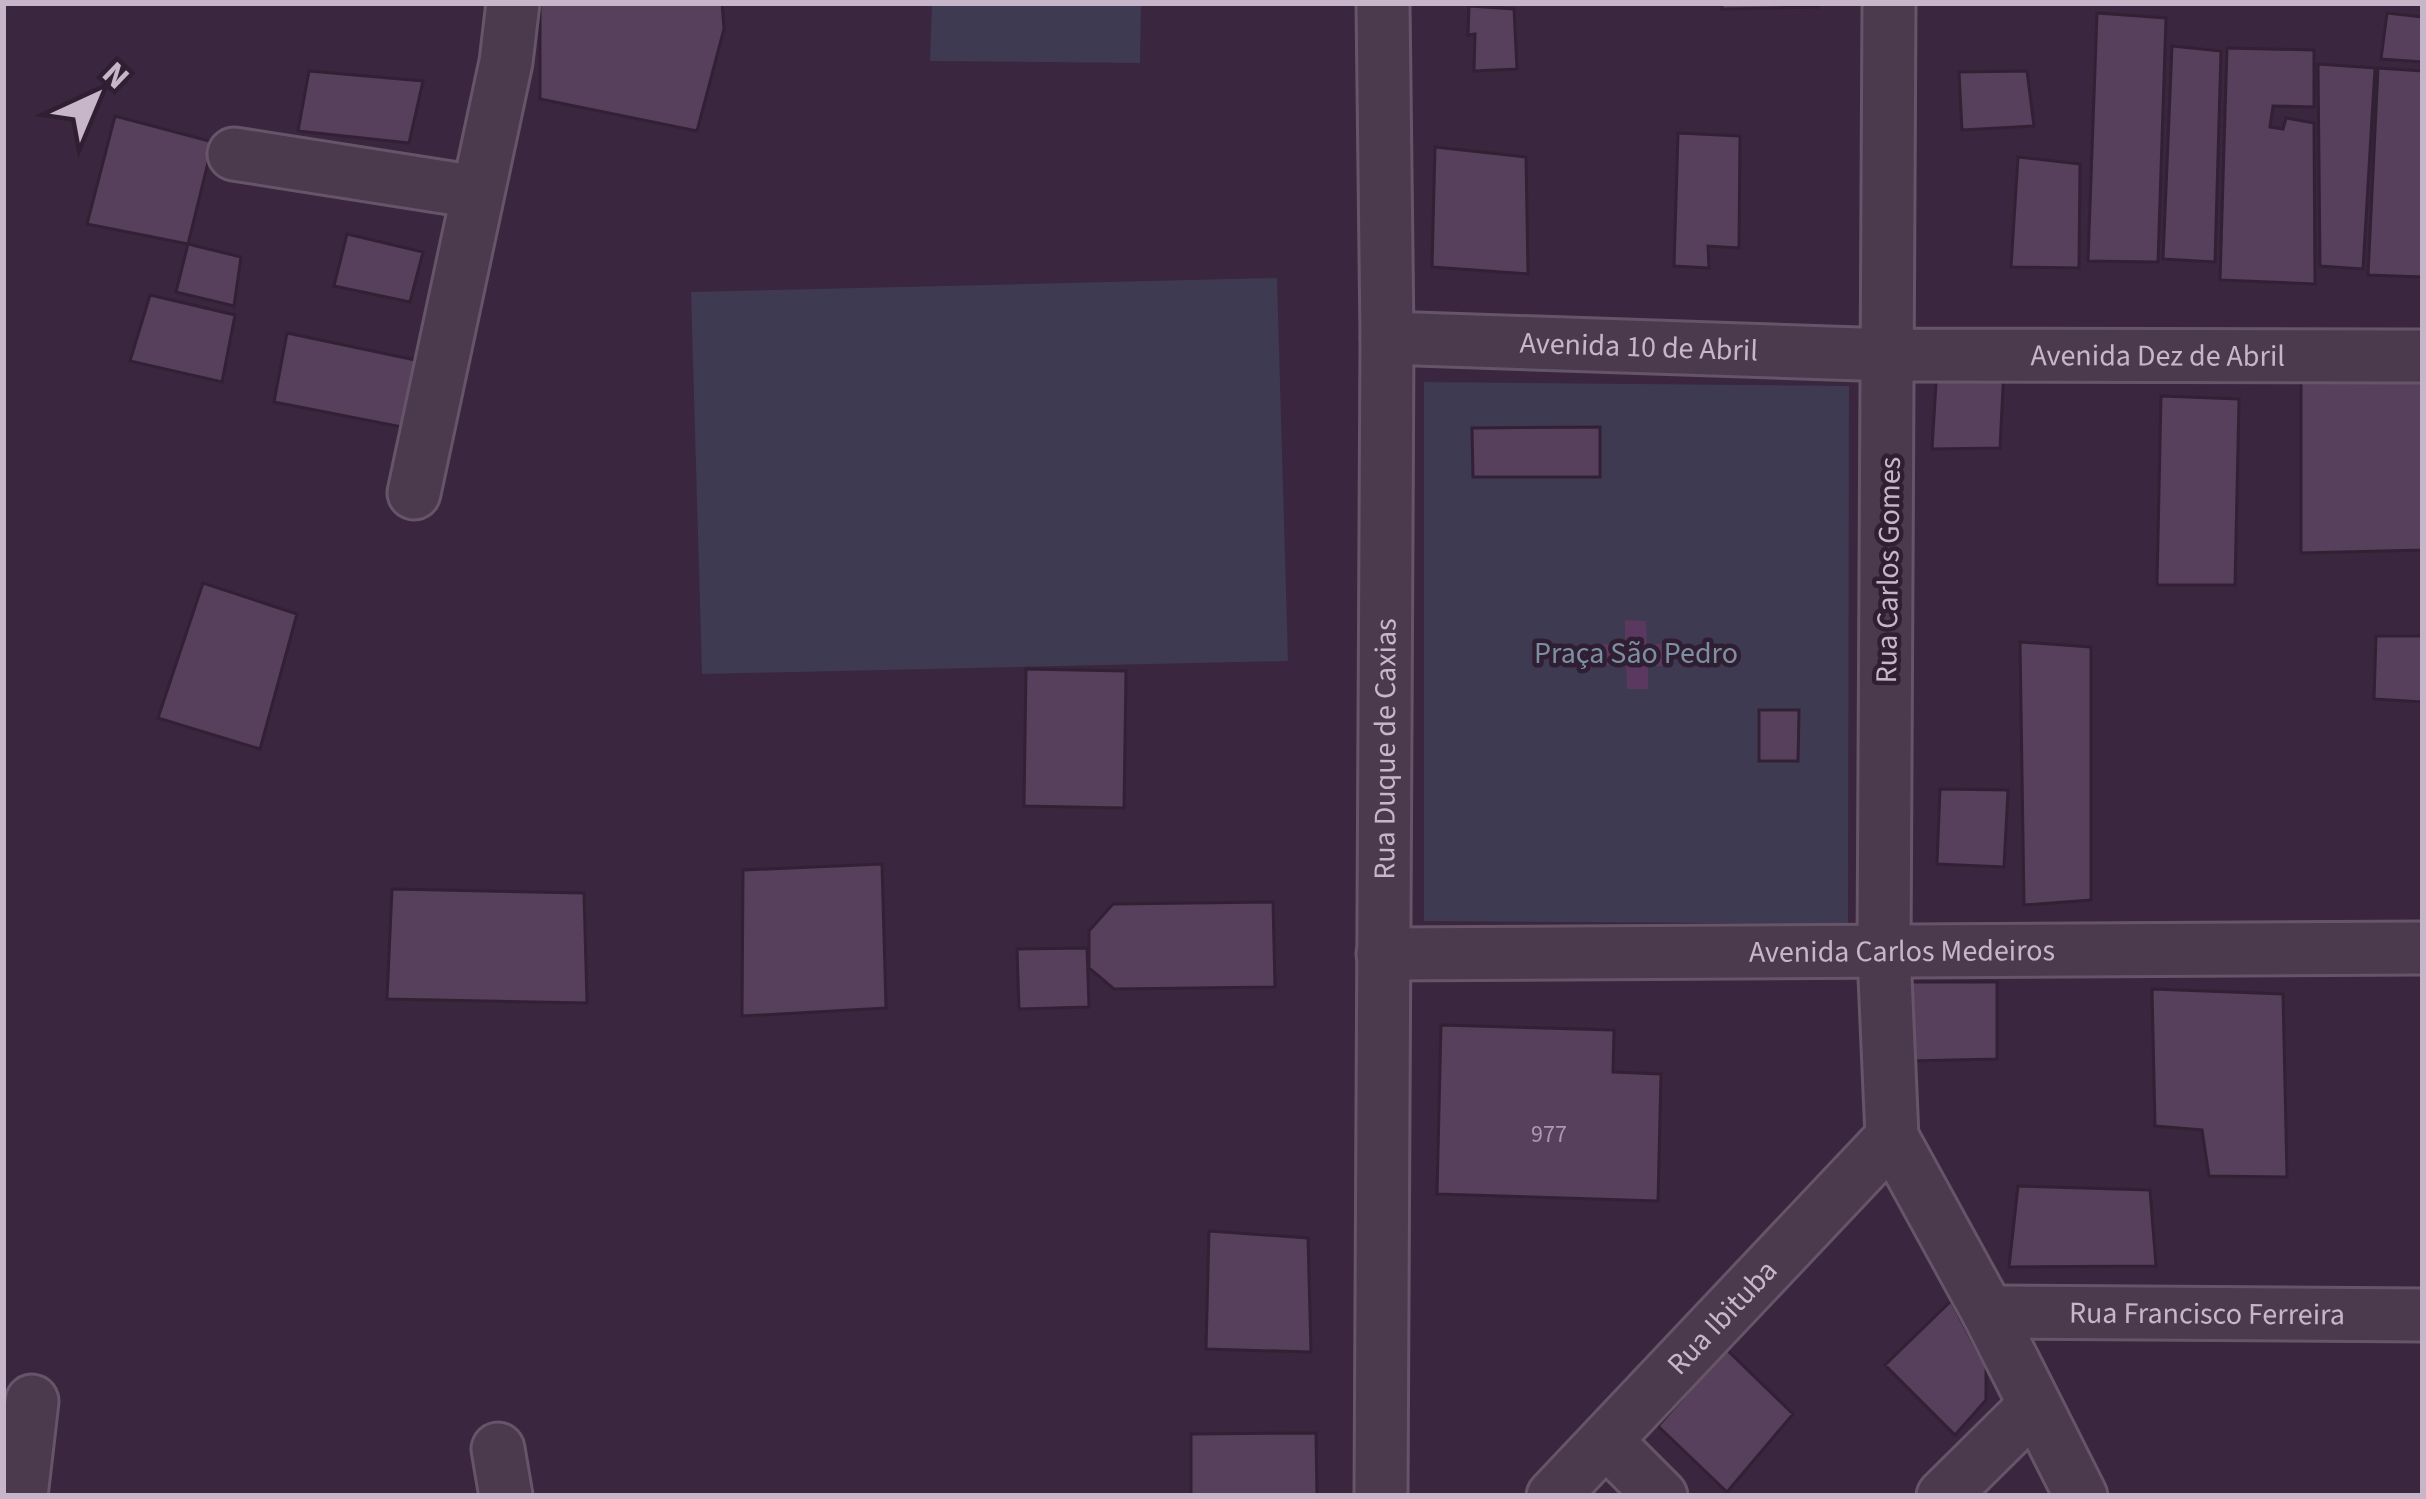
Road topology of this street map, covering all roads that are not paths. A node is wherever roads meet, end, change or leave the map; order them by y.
1 (513, 3) edge
2 (1383, 3) edge
3 (1889, 3) edge
4 (234, 154) dead end
5 (476, 192) junction
6 (1387, 338) junction
7 (1890, 355) junction
8 (2423, 356) edge
9 (415, 494) dead end
10 (2423, 948) edge
11 (1383, 954) junction
12 (1885, 954) junction
13 (1892, 1137) junction
14 (1988, 1312) junction
15 (2423, 1315) edge
16 (32, 1401) dead end
17 (2034, 1406) junction
18 (1606, 1441) junction
19 (20, 1496) edge
20 (1381, 1496) edge
21 (1553, 1496) edge
22 (1661, 1496) edge
23 (1943, 1496) edge
24 (2081, 1496) edge

1 - 5 street
2 - 6 street, Rua Duque de Caxias
3 - 7 street, Rua Carlos Gomes
4 - 5 street
5 - 9 street
6 - 7 street, Avenida 10 de Abril
6 - 11 street, Rua Duque de Caxias
7 - 8 street, Avenida Dez de Abril
7 - 12 street, Rua Carlos Gomes
10 - 12 street, Avenida Carlos Medeiros
11 - 12 street, Avenida Carlos Medeiros
11 - 20 street, Rua Duque de Caxias
12 - 13 street, Rua Carlos Gomes
13 - 14 street
13 - 18 street, Rua Ibituba
14 - 15 street, Rua Francisco Ferreira
14 - 17 street
16 - 19 street
17 - 23 street
17 - 24 street
18 - 21 street, Rua Ibituba
18 - 22 street

